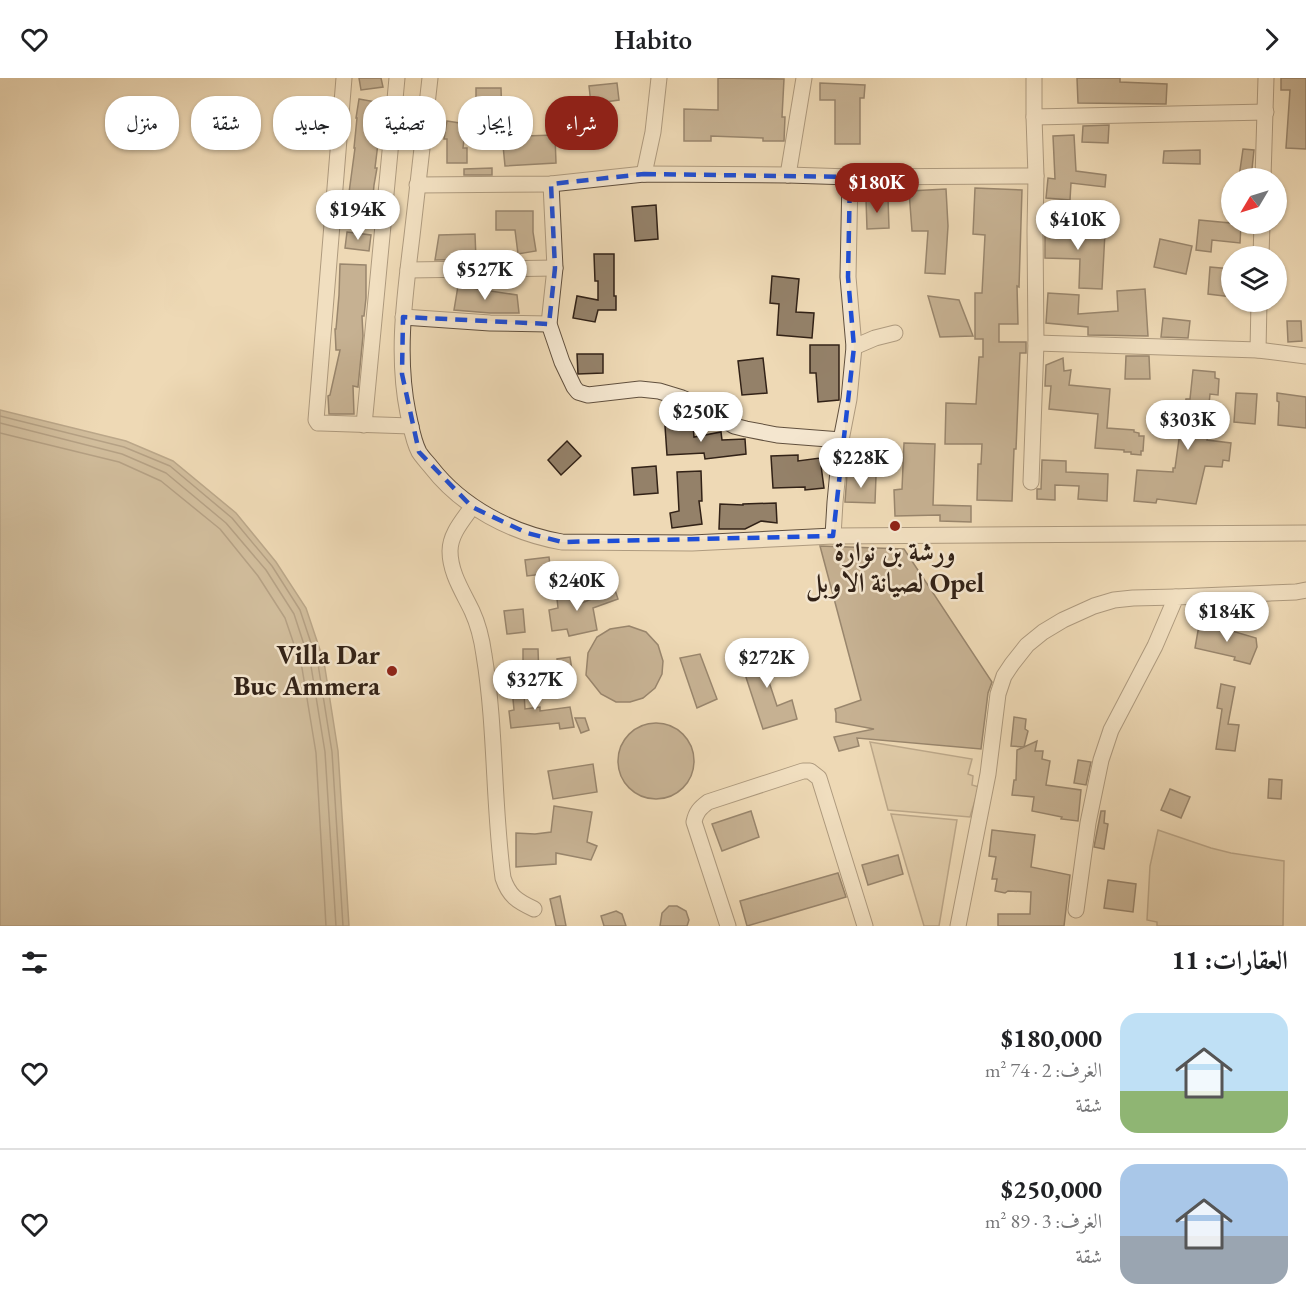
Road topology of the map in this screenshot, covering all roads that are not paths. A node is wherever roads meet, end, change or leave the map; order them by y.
1 (344, 78) edge
2 (397, 78) edge
3 (430, 78) edge
4 (659, 78) edge
5 (804, 78) edge
6 (1034, 78) edge
7 (1266, 78) edge
8 (1266, 112) junction
9 (1034, 117) junction
10 (1263, 168) edge
11 (644, 174) junction
12 (788, 175) junction
13 (1036, 176) junction
14 (850, 177) junction
15 (551, 184) junction
16 (417, 185) junction
17 (555, 268) junction
18 (408, 270) junction
19 (1259, 312) edge
20 (403, 317) junction
21 (549, 324) junction
22 (895, 333) dead end
23 (1036, 343) junction
24 (854, 346) junction
25 (1258, 350) junction
26 (1306, 356) edge
27 (364, 425) junction
28 (411, 426) junction
29 (841, 440) junction
30 (1030, 482) dead end
31 (472, 507) junction
32 (1306, 533) edge
33 (833, 536) junction
34 (1306, 590) edge
35 (1176, 597) junction
36 (534, 909) dead end
37 (1077, 910) dead end
38 (728, 926) edge
39 (865, 926) edge
40 (958, 926) edge

1 - 27 street
2 - 27 street
3 - 16 street
4 - 11 street
5 - 12 street
6 - 9 street
7 - 8 street
8 - 9 street
8 - 10 street
9 - 13 street
11 - 12 street
11 - 15 street
12 - 14 street
13 - 14 street
13 - 23 street
14 - 24 street
15 - 16 street
15 - 17 street
16 - 18 street
17 - 18 street
17 - 21 street
18 - 20 street
19 - 25 street
20 - 21 street
20 - 28 street
21 - 29 street
22 - 24 street
23 - 25 street
23 - 30 street
24 - 29 street
25 - 26 street
27 - 28 street
28 - 31 street
29 - 33 street
31 - 33 street
31 - 36 street
32 - 33 street
34 - 35 street
35 - 37 street
35 - 40 street
38 - 39 street

